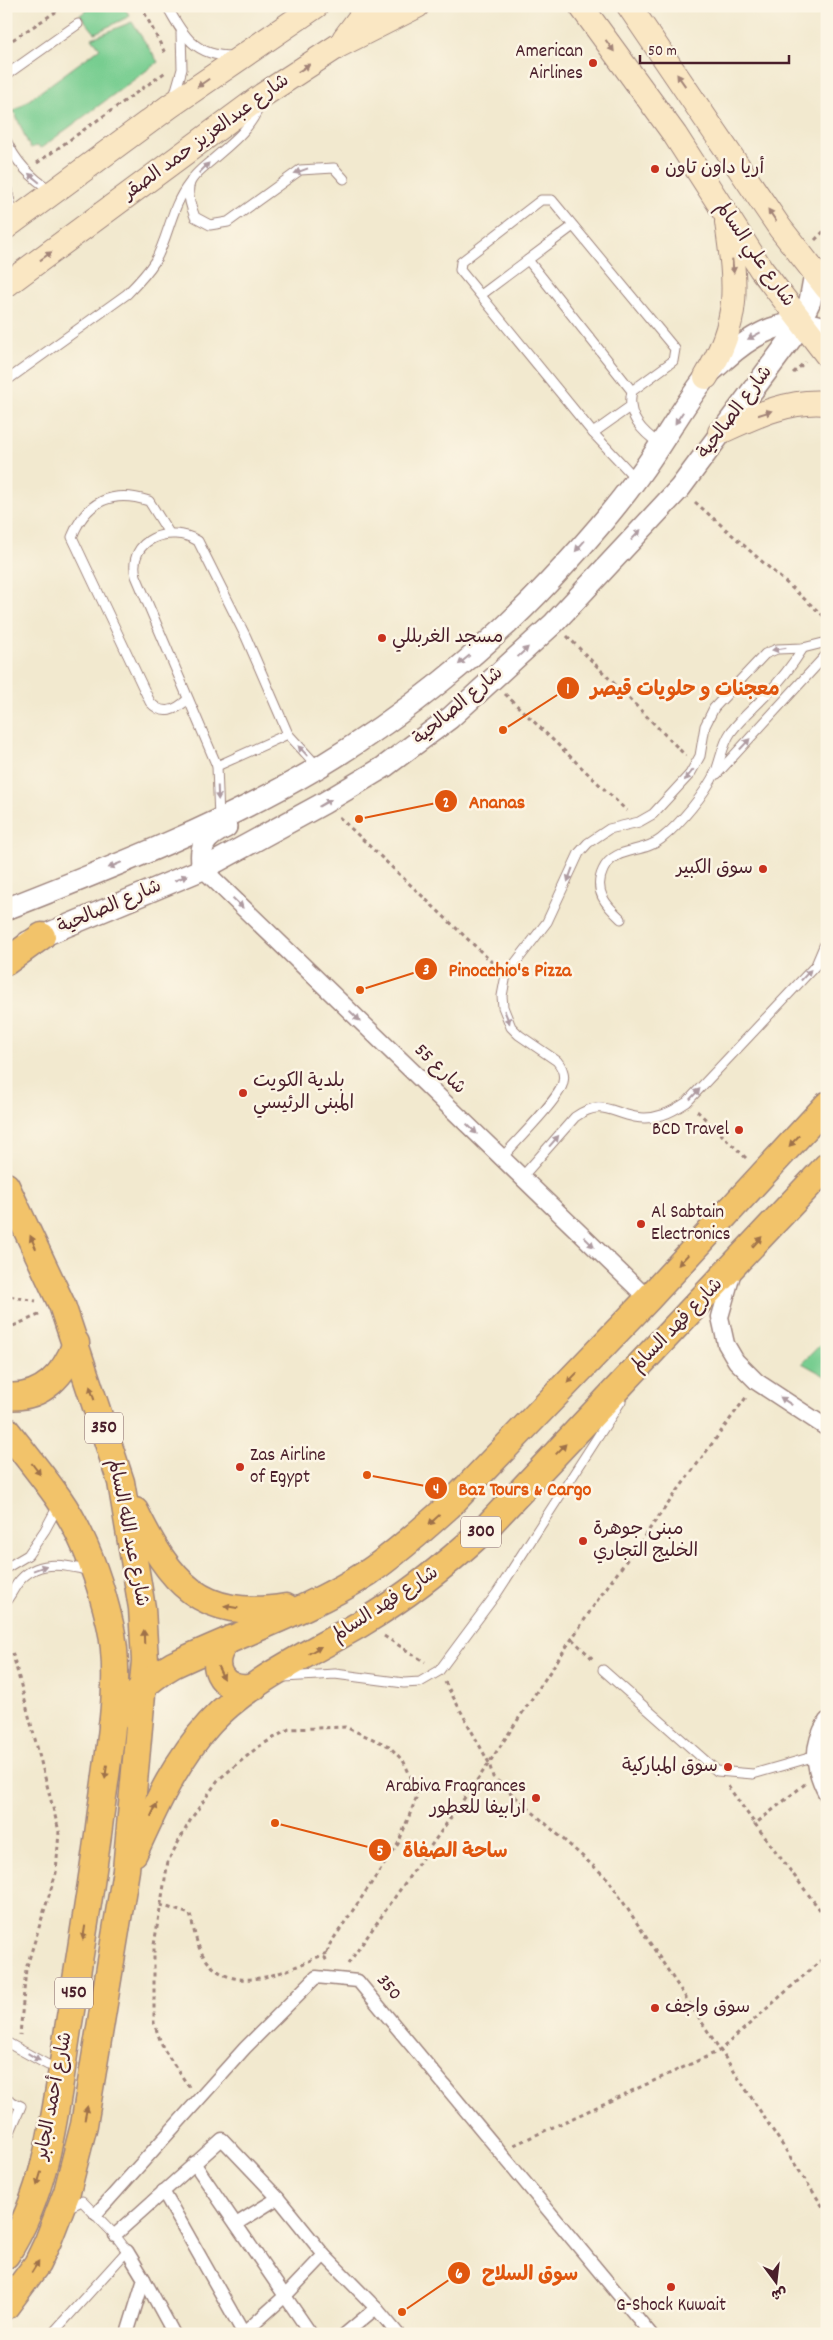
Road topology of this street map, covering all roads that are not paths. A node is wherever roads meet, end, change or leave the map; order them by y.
1 (167, 6) edge
2 (316, 6) edge
3 (379, 6) edge
4 (417, 6) edge
5 (581, 6) edge
6 (629, 6) edge
7 (650, 6) edge
8 (78, 24) dead end
9 (181, 33) junction
10 (338, 46) junction
11 (660, 50) junction
12 (242, 56) junction
13 (6, 75) edge
14 (264, 95) junction
15 (170, 106) junction
16 (705, 115) junction
17 (676, 135) junction
18 (6, 140) edge
19 (344, 179) dead end
20 (190, 183) junction
21 (6, 185) edge
22 (53, 191) junction
23 (727, 218) junction
24 (573, 226) junction
25 (9, 230) edge
26 (528, 260) junction
27 (821, 276) edge
28 (6, 285) edge
29 (481, 295) junction
30 (801, 322) junction
31 (827, 329) edge
32 (827, 355) edge
33 (706, 377) junction
34 (6, 381) edge
35 (632, 391) junction
36 (827, 403) edge
37 (631, 406) junction
38 (720, 432) junction
39 (593, 434) junction
40 (661, 445) junction
41 (636, 480) junction
42 (169, 533) junction
43 (827, 642) edge
44 (803, 648) junction
45 (827, 654) edge
46 (188, 699) junction
47 (288, 734) junction
48 (217, 766) junction
49 (318, 767) junction
50 (711, 780) junction
51 (219, 820) junction
52 (203, 869) junction
53 (6, 908) edge
54 (621, 919) dead end
55 (42, 936) junction
56 (827, 939) edge
57 (6, 950) edge
58 (6, 962) edge
59 (827, 1105) edge
60 (502, 1158) junction
61 (827, 1166) edge
62 (522, 1177) junction
63 (6, 1186) edge
64 (734, 1267) junction
65 (648, 1299) junction
66 (76, 1344) junction
67 (651, 1354) junction
68 (6, 1396) edge
69 (827, 1428) edge
70 (6, 1430) edge
71 (121, 1482) junction
72 (60, 1501) junction
73 (6, 1568) edge
74 (94, 1572) junction
75 (6, 1601) edge
76 (314, 1602) junction
77 (230, 1639) junction
78 (603, 1670) road end
79 (259, 1684) junction
80 (144, 1685) junction
81 (827, 1721) edge
82 (112, 1724) junction
83 (816, 1756) junction
84 (827, 1794) edge
85 (126, 1870) junction
86 (6, 2042) edge
87 (62, 2068) junction
88 (6, 2099) edge
89 (6, 2141) edge
90 (194, 2163) junction
91 (163, 2190) junction
92 (278, 2198) junction
93 (60, 2212) junction
94 (96, 2214) junction
95 (236, 2224) junction
96 (115, 2235) junction
97 (127, 2251) junction
98 (6, 2254) edge
99 (324, 2255) junction
100 (144, 2279) junction
101 (285, 2296) junction
102 (6, 2306) edge
103 (376, 2308) junction
104 (351, 2332) edge
105 (52, 2334) edge
106 (127, 2334) edge
107 (174, 2334) edge
108 (244, 2334) edge
109 (310, 2334) edge
110 (398, 2334) edge
111 (651, 2334) edge

1 - 9 lane
2 - 12 main road
3 - 10 main road
4 - 10 main road, شارع عبدالعزيز حمد الصقر
5 -> 17 main road, شارع علي السالم
6 - 11 main road, شارع علي السالم
7 - 11 main road
8 - 13 lane
9 - 12 lane
9 - 15 lane
14 -> 10 main road, شارع عبدالعزيز حمد الصقر
16 -> 11 main road, شارع علي السالم
12 -> 15 main road
20 -> 14 lane
28 -> 14 main road, شارع عبدالعزيز حمد الصقر
15 - 22 main road
16 - 17 main road
27 -> 16 main road, شارع علي السالم
17 - 23 main road, شارع علي السالم
22 -> 18 lane
19 -> 20 lane
20 - 34 lane
21 - 25 lane
22 - 25 main road
23 - 30 main road, شارع علي السالم
23 -> 33 main road
24 - 26 lane
24 - 29 lane
24 - 35 lane
26 - 29 lane
26 - 35 lane
27 - 30 street, شارع الصالحية
29 - 39 lane
30 - 31 street, شارع الصالحية
30 - 32 main road, شارع علي السالم
30 -> 33 street, شارع الصالحية
30 - 38 street, شارع الصالحية
33 -> 40 street, شارع الصالحية
35 - 37 lane
38 -> 36 main road
37 - 39 lane
37 - 40 lane
52 -> 38 street, شارع الصالحية
39 - 41 lane
40 - 41 street, شارع الصالحية
41 -> 49 street, شارع الصالحية
42 - 46 lane
42 - 46 lane
42 - 47 lane
43 - 44 lane
44 - 50 lane
44 -> 60 lane
50 -> 45 lane
46 - 48 lane
47 - 48 lane
49 -> 47 lane
48 -> 51 lane
49 - 51 street, شارع الصالحية
49 - 52 street
50 - 54 lane
51 -> 53 street, شارع الصالحية
55 -> 52 street, شارع الصالحية
52 -> 60 street, شارع 55
55 - 57 street, شارع الصالحية
55 - 58 main road
62 -> 56 lane
59 -> 65 main road, شارع فهد السالم / 300
60 - 62 street, شارع 55
64 -> 61 main road, شارع فهد السالم / 300
62 -> 65 street, شارع 55
66 -> 63 main road, شارع عبد الله السالم / 350
64 - 67 main road, شارع فهد السالم / 300
69 -> 64 street
65 -> 76 main road, شارع فهد السالم / 300
66 - 68 main road
71 -> 66 main road, شارع عبد الله السالم / 350
79 -> 67 main road, شارع فهد السالم / 300
67 - 79 lane
70 -> 72 main road, شارع عبد الله السالم
76 -> 71 main road
80 -> 71 main road, شارع عبد الله السالم / 350
72 - 73 lane
72 - 74 main road, شارع عبد الله السالم
75 -> 74 lane
74 - 82 main road, شارع عبد الله السالم
76 - 77 main road, شارع فهد السالم / 300
77 -> 79 main road
77 - 80 main road, شارع فهد السالم / 300
78 - 83 lane
85 -> 79 main road, شارع فهد السالم / 300
80 - 82 main road, شارع فهد السالم / 300
80 - 85 main road, شارع عبد الله السالم / 350
81 - 83 street
82 -> 87 main road, شارع أحمد الجابر / 450
83 - 84 street
93 -> 85 main road, شارع أحمد الجابر / 450
86 -> 87 lane
87 -> 98 main road, شارع أحمد الجابر / 450
88 - 89 lane
90 - 91 street
90 - 92 street
90 - 95 street
91 - 96 street
91 - 108 street
92 - 95 street
92 - 99 street
93 - 94 lane
102 -> 93 main road, شارع أحمد الجابر / 450
94 - 96 lane
94 - 111 street, 350
95 - 101 street
96 - 97 lane
97 - 100 street
97 - 105 lane
99 - 101 street
99 - 103 street
100 - 106 street
100 - 107 street
101 - 108 street
101 - 109 street
103 - 104 street
103 - 110 street

